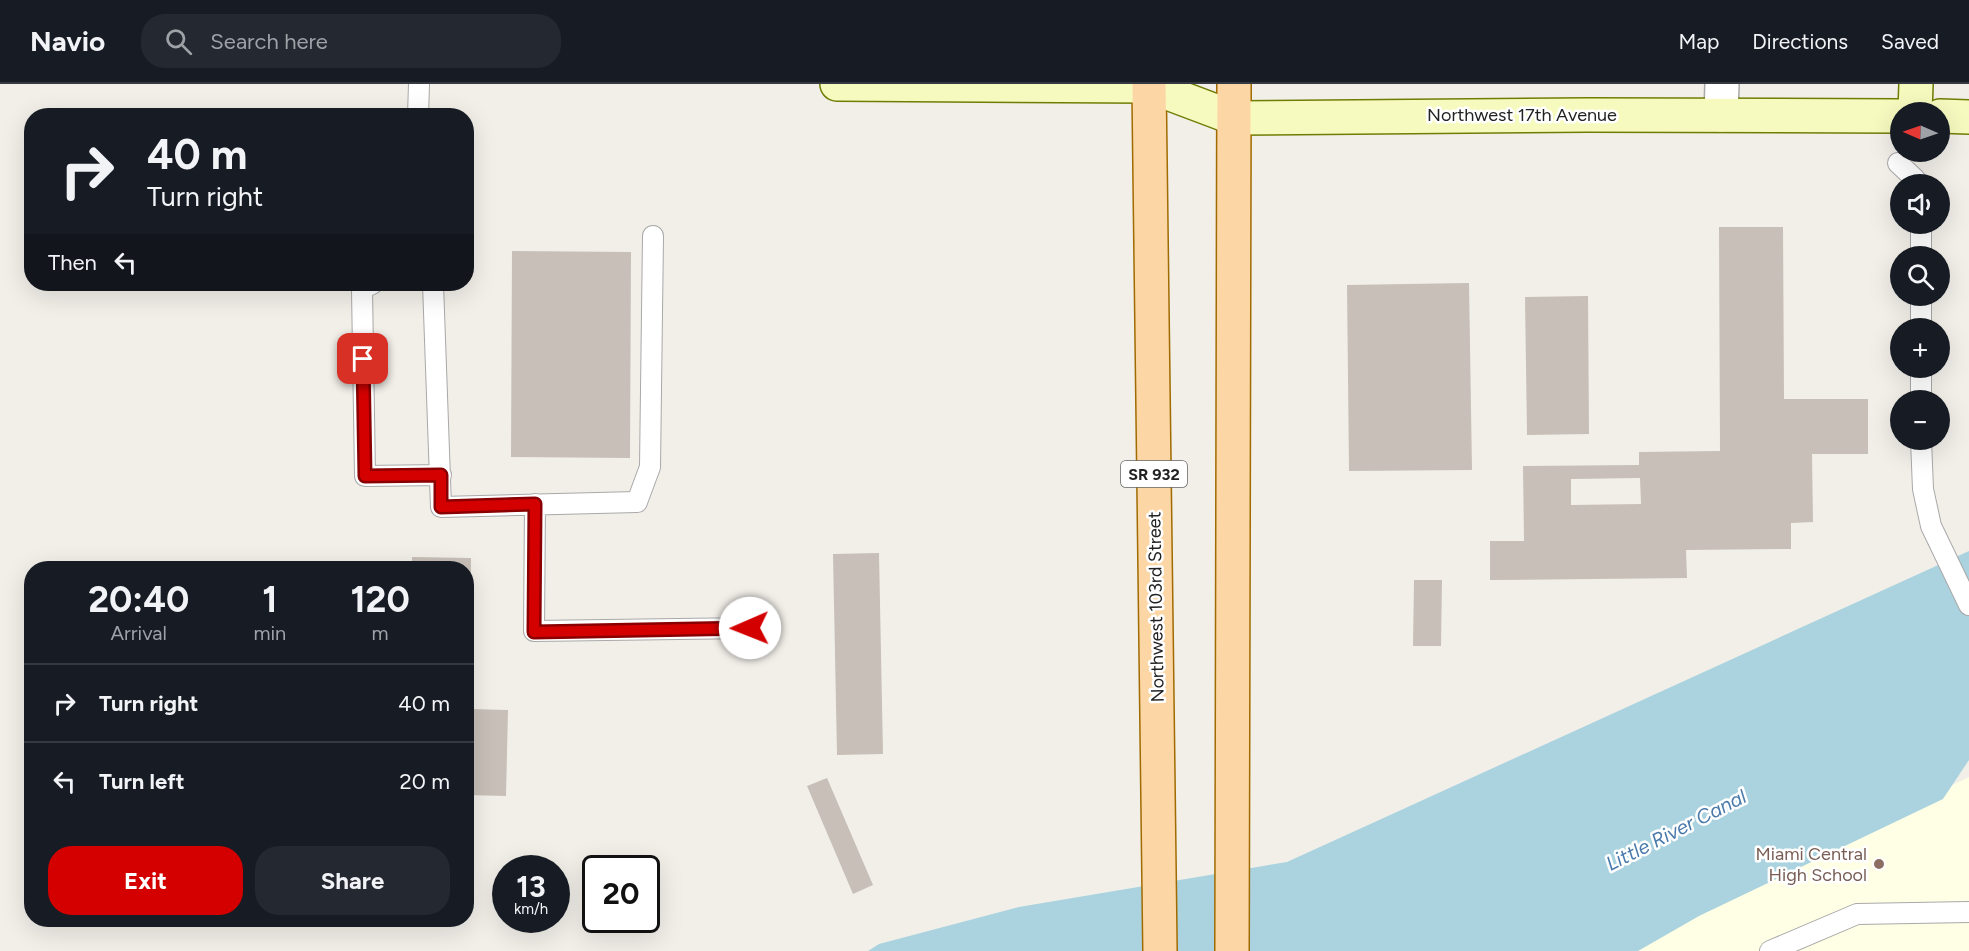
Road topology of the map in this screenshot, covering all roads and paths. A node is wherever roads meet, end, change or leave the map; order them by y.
1 (419, 84) edge
2 (837, 84) edge
3 (937, 84) edge
4 (1234, 84) edge
5 (1916, 84) edge
6 (1150, 85) edge
7 (1722, 100) edge
8 (1915, 102) edge
9 (418, 108) edge
10 (1890, 115) edge
11 (1950, 116) edge
12 (1969, 117) edge
13 (1234, 118) junction
14 (1898, 163) dead end
15 (1909, 174) edge
16 (653, 236) dead end
17 (362, 291) edge
18 (433, 291) edge
19 (1921, 450) edge
20 (441, 475) junction
21 (535, 504) junction
22 (1969, 604) edge
23 (750, 628) dead end
24 (1969, 912) edge
25 (1160, 951) edge
26 (1232, 951) edge
27 (1770, 951) edge

1 - 9 lane
2 - 3 main road, Northwest 17th Avenue
3 - 6 main road, Northwest 17th Avenue
4 - 13 main road
5 - 8 main road
6 - 13 main road, Northwest 17th Avenue
6 - 25 main road, Northwest 103rd Street / SR 932
7 - 10 main road, Northwest 17th Avenue
7 - 13 main road, Northwest 17th Avenue
11 - 12 main road
13 - 26 main road
14 - 15 lane
16 - 21 lane
17 - 20 lane
18 - 20 lane
19 - 22 lane
20 - 21 lane
21 - 23 lane
24 - 27 lane

